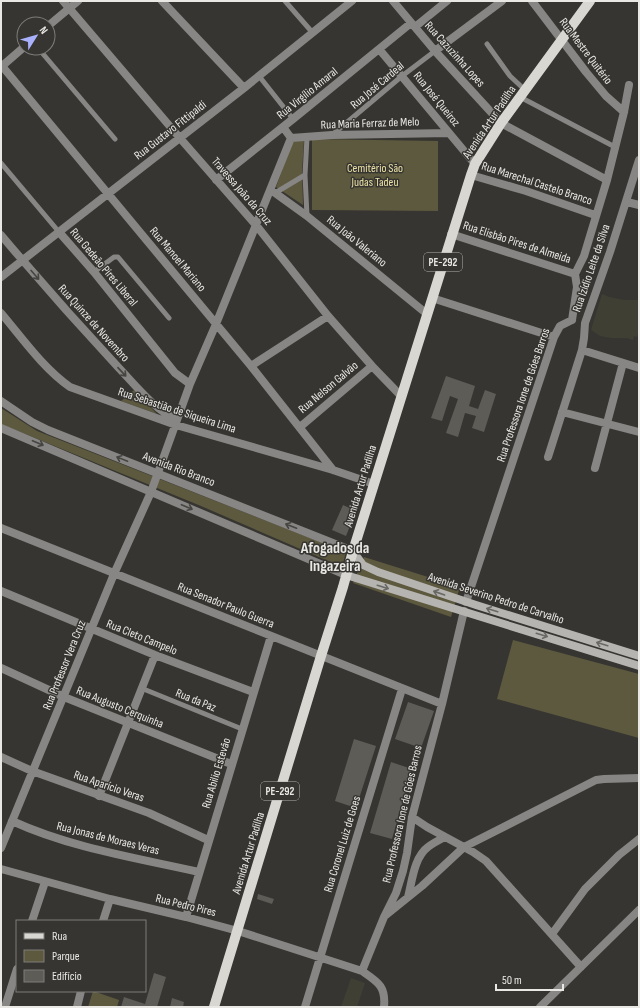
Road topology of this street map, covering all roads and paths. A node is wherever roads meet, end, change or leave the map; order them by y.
1 (63, 1) edge
2 (78, 1) edge
3 (162, 1) edge
4 (285, 1) edge
5 (352, 1) edge
6 (393, 1) edge
7 (447, 1) edge
8 (502, 1) edge
9 (532, 1) edge
10 (590, 1) edge
11 (69, 8) junction
12 (56, 19) edge
13 (413, 25) junction
14 (312, 32) junction
15 (562, 39) junction
16 (487, 44) dead end
17 (379, 49) junction
18 (435, 51) junction
19 (16, 54) edge
20 (45, 56) edge
21 (1, 67) edge
22 (258, 76) junction
23 (402, 76) junction
24 (629, 85) dead end
25 (244, 88) junction
26 (523, 94) junction
27 (624, 112) junction
28 (293, 119) junction
29 (501, 123) junction
30 (283, 127) junction
31 (450, 133) junction
32 (332, 135) junction
33 (179, 137) junction
34 (307, 137) junction
35 (291, 138) junction
36 (115, 139) dead end
37 (615, 147) junction
38 (639, 160) edge
39 (1, 163) edge
40 (475, 164) junction
41 (305, 175) junction
42 (471, 175) junction
43 (216, 180) junction
44 (606, 180) junction
45 (273, 191) junction
46 (108, 193) junction
47 (627, 202) junction
48 (639, 205) edge
49 (595, 215) junction
50 (307, 216) junction
51 (256, 225) junction
52 (59, 232) junction
53 (451, 234) junction
54 (1, 235) edge
55 (22, 260) junction
56 (94, 272) junction
57 (575, 274) junction
58 (1, 277) edge
59 (432, 298) junction
60 (1, 313) edge
61 (427, 314) junction
62 (328, 316) junction
63 (169, 318) dead end
64 (572, 320) junction
65 (585, 323) junction
66 (216, 324) junction
67 (554, 337) junction
68 (582, 350) junction
69 (623, 363) junction
70 (251, 366) junction
71 (372, 366) junction
72 (639, 368) edge
73 (190, 384) junction
74 (402, 397) junction
75 (1, 401) edge
76 (562, 412) junction
77 (176, 423) junction
78 (606, 424) junction
79 (300, 427) junction
80 (1, 429) edge
81 (639, 432) edge
82 (548, 457) dead end
83 (595, 468) dead end
84 (332, 470) junction
85 (158, 474) junction
86 (374, 484) junction
87 (151, 492) junction
88 (1, 528) edge
89 (353, 551) junction
90 (114, 574) junction
91 (346, 575) junction
92 (1, 591) edge
93 (466, 602) junction
94 (464, 611) junction
95 (92, 630) junction
96 (271, 636) junction
97 (154, 655) junction
98 (321, 656) junction
99 (639, 656) edge
100 (639, 666) edge
101 (1, 668) edge
102 (141, 688) junction
103 (402, 689) junction
104 (253, 692) junction
105 (64, 697) junction
106 (442, 704) junction
107 (128, 723) junction
108 (242, 729) junction
109 (1, 757) edge
110 (231, 764) junction
111 (32, 771) junction
112 (639, 778) edge
113 (99, 796) junction
114 (412, 817) junction
115 (12, 821) junction
116 (445, 837) junction
117 (639, 839) edge
118 (208, 840) junction
119 (464, 846) junction
120 (1, 848) edge
121 (1, 869) edge
122 (199, 872) junction
123 (45, 882) junction
124 (408, 897) junction
125 (110, 899) junction
126 (639, 910) edge
127 (186, 917) junction
128 (384, 917) junction
129 (32, 920) edge
130 (103, 920) edge
131 (238, 931) junction
132 (552, 934) junction
133 (320, 958) junction
134 (581, 967) junction
135 (362, 971) junction
136 (16, 972) edge
137 (82, 992) edge
138 (384, 1003) edge
139 (5, 1007) edge
140 (77, 1007) edge
141 (214, 1007) edge
142 (305, 1007) edge
143 (540, 1007) edge

1 - 11 street, Travessa João da Cruz
2 - 11 street
3 - 25 street
4 - 14 lane
5 - 14 street, Rua Gustavo Fittipaldi
6 - 13 street, Rua Cazuzinha Lopes
7 - 13 street, Rua Virgílio Amaral
8 - 18 street
9 - 15 street, Rua Mestre Quitério
10 - 15 main road, Avenida Artur Padilha / PE-292
11 - 12 street
11 - 33 street, Travessa João da Cruz
13 - 17 street, Rua Virgílio Amaral
13 - 18 street, Rua Cazuzinha Lopes
14 - 22 street, Rua Gustavo Fittipaldi
15 - 26 main road, Avenida Artur Padilha / PE-292
15 - 27 street, Rua Mestre Quitério
16 - 26 lane
17 - 23 street, Rua José Queiroz
17 - 28 street, Rua Virgílio Amaral
18 - 23 lane, Rua José Cardeal
18 - 29 street, Rua Cazuzinha Lopes
19 - 21 street
20 - 36 lane
21 - 46 street, Rua Manoel Mariano
22 - 25 street, Rua Gustavo Fittipaldi
22 - 28 lane
23 - 31 street, Rua José Queiroz
23 - 32 lane, Rua José Cardeal
24 - 27 street
25 - 33 street, Rua Gustavo Fittipaldi
26 - 29 main road, Avenida Artur Padilha / PE-292
26 - 37 lane
27 - 37 street
28 - 30 street, Rua Virgílio Amaral
29 - 40 main road, Avenida Artur Padilha / PE-292
29 - 44 street, Rua Cazuzinha Lopes
30 - 35 street
30 - 43 street, Rua Virgílio Amaral
31 - 32 street, Rua Maria Ferraz de Melo
31 - 40 street, Rua José Queiroz
32 - 34 street, Rua Maria Ferraz de Melo
33 - 43 street, Travessa João da Cruz
33 - 46 street, Rua Gustavo Fittipaldi
34 - 35 street, Rua Maria Ferraz de Melo
34 - 41 lane
35 - 45 street, Rua Professor Vera Cruz
37 - 44 street
38 - 47 street, Rua Izídio Leite da Silva
39 - 52 lane, Rua Gedeão Pires Liberal
40 - 42 main road, Avenida Artur Padilha / PE-292
41 - 45 lane
41 - 50 lane
42 - 49 street, Rua Marechal Castelo Branco
42 - 53 main road, Avenida Artur Padilha / PE-292
43 - 51 street, Travessa João da Cruz
44 - 49 street
45 - 50 street, Rua João Valeriano
45 - 51 street, Rua Professor Vera Cruz
46 - 52 street, Rua Gustavo Fittipaldi
46 - 66 street, Rua Manoel Mariano
47 - 48 street
47 - 65 street, Rua Izídio Leite da Silva
49 - 57 street
50 - 61 street, Rua João Valeriano
51 - 62 street, Travessa João da Cruz
51 - 66 street, Rua Professor Vera Cruz
52 - 55 street, Rua Gustavo Fittipaldi
52 - 56 street, Rua Gedeão Pires Liberal
53 - 57 street, Rua Elisbão Pires de Almeida
53 - 59 main road, Avenida Artur Padilha / PE-292
54 - 55 street, Rua Quinze de Novembro
55 - 58 street, Rua Gustavo Fittipaldi
55 -> 77 street, Rua Quinze de Novembro
56 - 63 lane
56 - 73 street, Rua Gedeão Pires Liberal
57 - 64 street
59 - 61 main road, Avenida Artur Padilha / PE-292
59 - 67 street
60 - 77 street, Rua Sebastião de Siqueira Lima
61 - 74 main road, Avenida Artur Padilha / PE-292
62 - 70 street
62 - 71 street, Travessa João da Cruz
64 - 65 street
64 - 67 street, Rua Professora Ione de Góes Barros
65 - 68 street, Rua Izídio Leite da Silva
66 - 70 street, Rua Manoel Mariano
66 - 73 street, Rua Professor Vera Cruz
67 - 93 street, Rua Professora Ione de Góes Barros
68 - 69 street
68 - 76 street, Rua Izídio Leite da Silva
69 - 72 street
69 - 78 street
70 - 79 street, Rua Manoel Mariano
71 - 74 street, Travessa João da Cruz
71 - 79 street, Rua Nelson Galvão
73 - 77 street, Rua Professor Vera Cruz
74 - 86 main road, Avenida Artur Padilha / PE-292
85 -> 75 street, Avenida Rio Branco
76 - 78 street
76 - 82 street, Rua Izídio Leite da Silva
77 - 84 street, Rua Sebastião de Siqueira Lima
77 - 85 street, Rua Professor Vera Cruz
78 - 81 street
78 - 83 street
79 - 84 street, Rua Manoel Mariano
80 -> 87 street
84 - 86 street, Rua Sebastião de Siqueira Lima
85 - 87 street, Rua Professor Vera Cruz
89 -> 85 street, Avenida Rio Branco
86 - 89 main road, Avenida Artur Padilha / PE-292
87 - 90 street, Rua Professor Vera Cruz
87 -> 91 street
88 - 90 street, Rua Senador Paulo Guerra
89 - 91 main road, Avenida Artur Padilha / PE-292
93 -> 89 main road, Avenida Severino Pedro de Carvalho
90 - 95 street, Rua Professor Vera Cruz
90 - 96 street, Rua Senador Paulo Guerra
91 -> 94 main road, Avenida Severino Pedro de Carvalho
91 - 98 main road, Avenida Artur Padilha / PE-292
92 - 95 street, Rua Cleto Campelo
99 -> 93 main road, Avenida Severino Pedro de Carvalho
94 -> 100 main road, Avenida Severino Pedro de Carvalho
94 - 106 street, Rua Professora Ione de Góes Barros
95 - 97 street, Rua Cleto Campelo
95 - 105 street, Rua Professor Vera Cruz
96 - 98 street, Rua Senador Paulo Guerra
96 - 104 street, Rua Abilio Estevão
97 - 102 street
97 - 104 street, Rua Cleto Campelo
98 - 103 street, Rua Senador Paulo Guerra
98 - 131 main road, Avenida Artur Padilha / PE-292
101 - 105 street, Rua Augusto Cerquinha
102 - 107 street
102 - 108 lane, Rua da Paz
103 - 106 street, Rua Senador Paulo Guerra
103 - 133 street, Rua Coronel Luiz de Goes
104 - 108 street, Rua Abilio Estevão
105 - 107 street, Rua Augusto Cerquinha
105 - 111 street, Rua Professor Vera Cruz
106 - 114 street, Rua Professora Ione de Góes Barros
107 - 110 street, Rua Augusto Cerquinha
107 - 113 street
108 - 110 street, Rua Abilio Estevão
109 - 111 street, Rua Aparício Veras
110 - 118 street, Rua Abilio Estevão
111 - 113 street, Rua Aparício Veras
111 - 115 street, Rua Professor Vera Cruz
112 - 119 street
113 - 118 street, Rua Aparício Veras
114 - 116 street
114 - 128 street, Rua Professora Ione de Góes Barros
115 - 120 street, Rua Professor Vera Cruz
115 - 122 street, Rua Jonas de Moraes Veras
116 - 119 street
116 - 124 street
117 - 132 street
118 - 122 street, Rua Abilio Estevão
119 - 124 street
119 - 132 street
121 - 123 street, Rua Pedro Pires
122 - 127 street, Rua Abilio Estevão
123 - 125 street, Rua Pedro Pires
123 - 129 street
124 - 128 street
125 - 127 street, Rua Pedro Pires
125 - 130 street
126 - 134 street
127 - 131 street, Rua Pedro Pires
128 - 135 street, Rua Professora Ione de Góes Barros
131 - 133 street, Rua Pedro Pires
131 - 141 main road, Avenida Artur Padilha / PE-292
132 - 134 street
133 - 135 street, Rua Pedro Pires
133 - 142 street, Rua Coronel Luiz de Goes
134 - 143 street
135 - 138 street, Rua Pedro Pires
136 - 139 street
137 - 140 street

